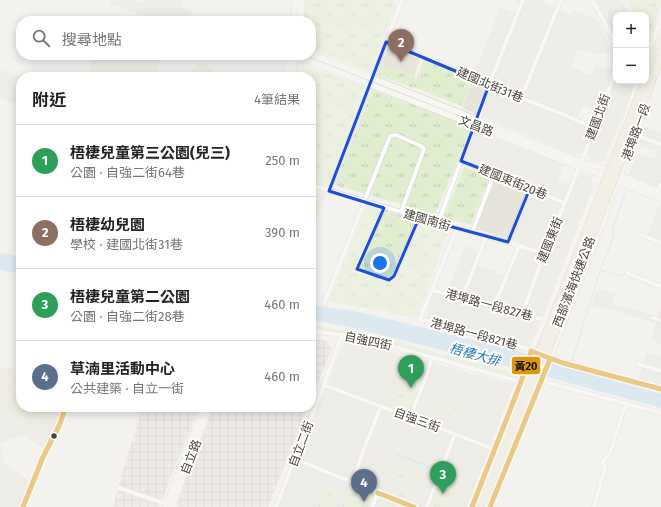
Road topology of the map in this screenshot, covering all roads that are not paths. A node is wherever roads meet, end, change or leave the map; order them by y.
1 (296, 0) edge
2 (302, 0) edge
3 (401, 0) edge
4 (523, 0) edge
5 (562, 0) edge
6 (592, 0) edge
7 (625, 0) edge
8 (630, 12) edge
9 (294, 16) edge
10 (300, 16) edge
11 (661, 19) edge
12 (661, 39) edge
13 (386, 42) junction
14 (649, 48) edge
15 (316, 56) edge
16 (661, 56) edge
17 (292, 60) edge
18 (293, 60) edge
19 (307, 60) edge
20 (661, 65) edge
21 (649, 70) edge
22 (288, 72) edge
23 (292, 72) edge
24 (371, 82) junction
25 (489, 84) junction
26 (637, 84) edge
27 (644, 84) edge
28 (521, 98) junction
29 (476, 123) junction
30 (595, 128) junction
31 (635, 135) junction
32 (661, 144) edge
33 (461, 161) junction
34 (580, 164) junction
35 (607, 173) junction
36 (494, 174) junction
37 (619, 178) junction
38 (661, 184) edge
39 (316, 187) edge
40 (530, 188) junction
41 (600, 190) junction
42 (329, 191) junction
43 (659, 192) edge
44 (610, 199) junction
45 (661, 199) edge
46 (365, 201) junction
47 (565, 203) junction
48 (384, 208) junction
49 (401, 212) junction
50 (419, 218) junction
51 (438, 222) junction
52 (592, 227) junction
53 (457, 228) junction
54 (472, 233) junction
55 (642, 235) dead end
56 (486, 236) junction
57 (508, 242) junction
58 (661, 243) edge
59 (519, 246) junction
60 (544, 254) junction
61 (627, 273) dead end
62 (661, 287) edge
63 (432, 290) junction
64 (462, 298) junction
65 (324, 304) dead end
66 (494, 306) junction
67 (522, 314) junction
68 (653, 318) dead end
69 (545, 320) junction
70 (661, 321) edge
71 (316, 332) edge
72 (342, 335) junction
73 (531, 352) junction
74 (542, 355) junction
75 (432, 357) junction
76 (550, 359) junction
77 (638, 364) dead end
78 (661, 371) edge
79 (521, 382) junction
80 (324, 384) junction
81 (531, 385) junction
82 (540, 385) junction
83 (661, 389) edge
84 (626, 403) junction
85 (316, 405) edge
86 (381, 406) junction
87 (202, 412) edge
88 (208, 412) edge
89 (313, 412) edge
90 (661, 413) edge
91 (410, 417) junction
92 (455, 434) junction
93 (508, 444) junction
94 (494, 449) junction
95 (507, 454) junction
96 (295, 459) junction
97 (352, 482) junction
98 (119, 488) dead end
99 (378, 493) junction
100 (171, 506) edge
101 (276, 507) edge
102 (372, 507) edge
103 (414, 507) edge
104 (427, 507) edge
105 (472, 507) edge
106 (479, 507) edge
107 (483, 507) edge
108 (487, 507) edge
109 (490, 507) edge
110 (594, 507) edge

1 - 9 street
2 - 10 street
3 - 13 street
4 - 25 street
5 - 28 street
6 - 30 street, 建國北街
7 - 8 main road
11 - 14 street
12 - 21 highway
13 - 24 street
13 - 25 street, 建國北街31巷
15 - 24 street, 文昌路
16 - 93 highway, 西部濱海快速公路, bridge
17 - 22 street
18 - 23 street
19 - 24 street, 文昌路
20 - 31 street, 港埠路一段
24 - 29 street, 文昌路
24 - 42 street
25 - 28 street, 建國北街31巷
25 - 29 street
26 - 35 street, 港埠路一段
27 - 93 highway, 西部濱海快速公路, bridge
28 - 30 street, 建國北街31巷
29 - 33 street
29 - 34 street, 文昌路
30 - 34 street, 建國北街
31 - 32 street
31 - 37 street, 港埠路一段
33 - 36 street, 建國東街20巷
33 - 51 street
34 - 35 street, 文昌路
34 - 47 street, 建國東街
35 - 37 street, 文昌路
35 - 41 street, 港埠路一段
36 - 40 street, 建國東街20巷
36 - 54 street
37 - 43 street, 文昌路
37 - 44 street, 港埠路一段
37 - 45 street, 文昌路
38 - 43 street
39 - 42 street, 建國南街
40 - 47 street, 建國東街20巷
40 - 57 street
41 - 52 street, 港埠路一段
41 - 69 street, 港埠路一段
41 - 93 highway, bridge
42 - 46 street, 建國南街
44 - 52 street, 港埠路一段
44 - 76 street, 港埠路一段
44 - 93 highway, bridge
46 - 48 street, 建國南街
46 - 49 street
46 - 65 street
47 - 60 street, 建國東街
48 - 49 street, 建國南街
48 - 50 street
49 - 50 street, 建國南街
50 - 51 street, 建國南街
51 - 53 street, 建國南街
52 - 74 street, 港埠路一段
53 - 54 street, 建國南街
53 - 63 street
54 - 56 street, 建國南街
55 - 58 street
56 - 57 street, 建國南街
56 - 64 street
57 - 59 street, 建國南街
59 - 60 street, 建國南街
59 - 66 street
60 - 67 street, 建國東街
61 - 62 street
63 - 64 street, 港埠路一段827巷
63 - 73 street, 港埠路一段821巷
64 - 66 street, 港埠路一段827巷
66 - 67 street, 港埠路一段827巷
67 - 69 street, 港埠路一段827巷
68 - 70 street
69 - 73 street, 港埠路一段
71 - 72 street, 自強四街
72 - 75 street, 自強四街
72 - 80 street, 自立二街
73 - 74 street, 港埠路一段821巷
73 - 79 street, 港埠路一段
74 - 76 street, 港埠路一段821巷
74 - 81 street, 港埠路一段
75 - 79 street, 自強四街
75 - 91 street
76 - 82 street, 港埠路一段
76 - 83 street, 港埠路一段821巷
77 - 78 street
79 - 81 street, 自強四街
79 - 94 street, 港埠路一段
80 - 85 street, 自立二街
80 - 86 street, 自強三街
81 - 82 street, 自強四街
81 - 95 street, 港埠路一段
82 - 84 street, 自強四街
82 - 95 street, 港埠路一段
84 - 90 street, 自強四街
84 - 110 street
86 - 91 street, 自強三街
86 - 97 street
87 - 100 street, 自立路
88 - 100 street, 自立路
89 - 96 street, 自立二街
91 - 92 street, 自強三街
92 - 94 street, 自強三街
92 - 104 street
93 - 106 highway, 西部濱海快速公路, bridge
93 - 108 highway, 西部濱海快速公路, bridge
94 - 95 street, 自強三街
94 - 105 street, 港埠路一段
95 - 107 street, 港埠路一段
95 - 109 street, 港埠路一段
96 - 97 street
96 - 101 street, 自立二街
97 - 99 street
98 - 100 street
99 - 102 street
99 - 103 street

